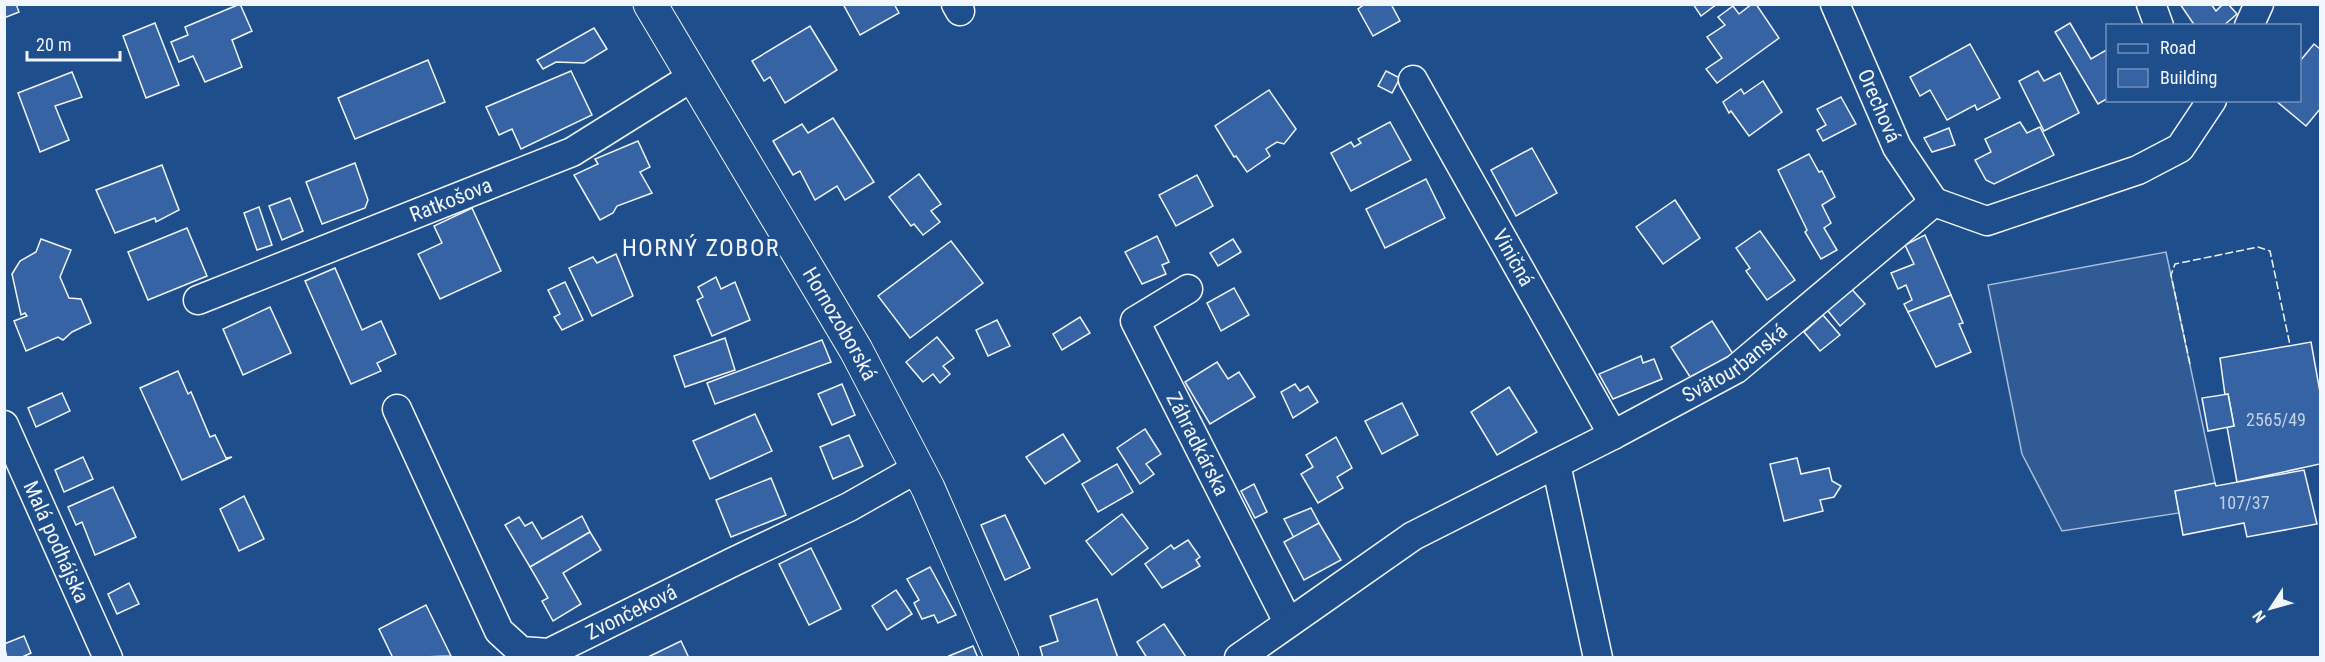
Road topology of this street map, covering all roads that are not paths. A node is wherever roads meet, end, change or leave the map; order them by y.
1 (650, 4) edge
2 (1835, 4) edge
3 (2151, 4) edge
4 (2259, 4) edge
5 (2158, 24) edge
6 (2250, 24) edge
7 (692, 77) junction
8 (1413, 80) dead end
9 (2209, 102) edge
10 (1934, 202) junction
11 (1188, 289) dead end
12 (198, 300) dead end
13 (397, 410) dead end
14 (4, 425) edge
15 (1613, 435) junction
16 (1556, 464) junction
17 (918, 468) junction
18 (1288, 622) junction
19 (108, 657) edge
20 (1002, 657) edge
21 (1239, 657) edge
22 (1598, 657) edge

1 - 7 street, Hornozoborská
2 - 10 street, Orechová
3 - 5 street
4 - 6 street
7 - 12 street, Ratkošova
7 - 17 street, Hornozoborská
8 - 15 street, Viničná
9 - 10 street
10 - 15 street, Svätourbanská
11 - 18 street, Záhradkárska
13 - 17 street, Zvončeková
14 - 19 street, Malá podhájska
15 - 16 street, Svätourbanská
16 - 18 street, Svätourbanská
16 - 22 street
17 - 20 street, Hornozoborská
18 - 21 street, Svätourbanská

